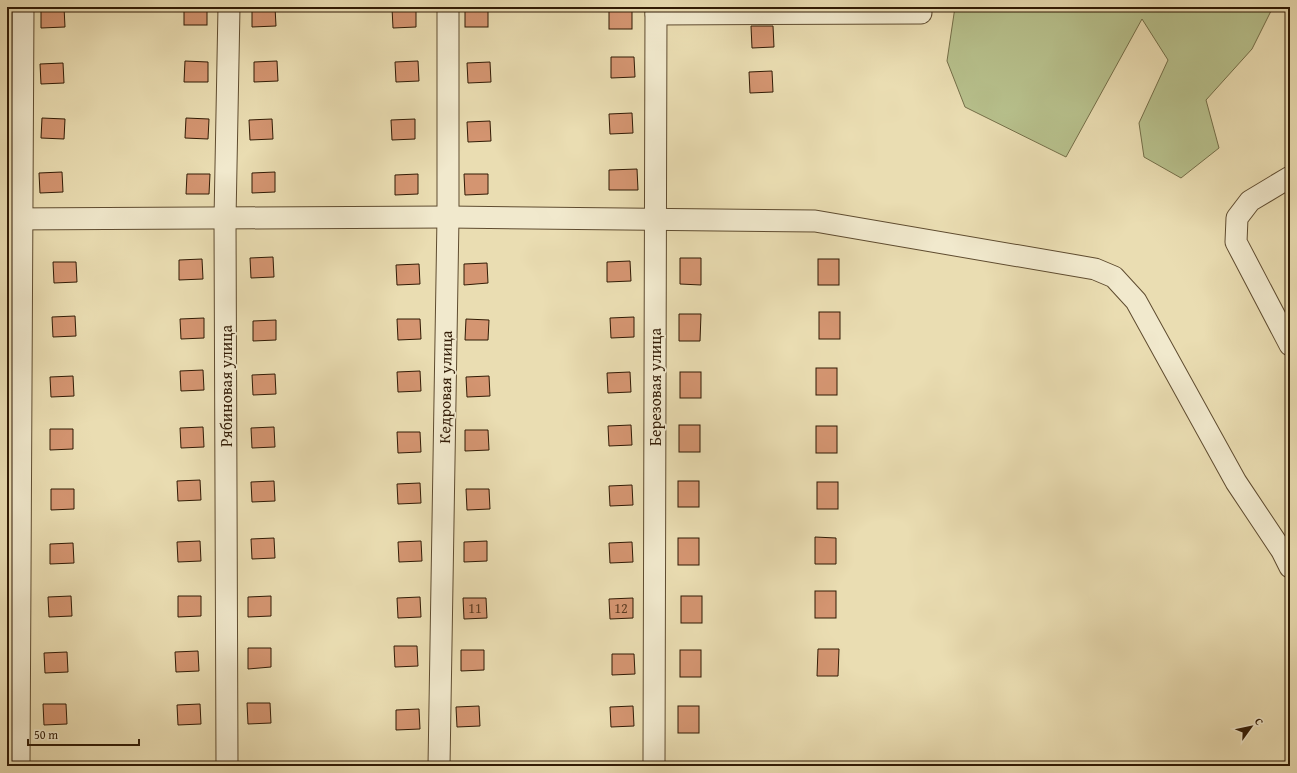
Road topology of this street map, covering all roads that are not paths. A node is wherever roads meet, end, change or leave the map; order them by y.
1 (23, 7) edge
2 (229, 7) edge
3 (448, 7) edge
4 (656, 11) edge
5 (921, 13) dead end
6 (1290, 177) edge
7 (448, 217) junction
8 (655, 218) junction
9 (15, 219) edge
10 (225, 219) junction
11 (1290, 345) edge
12 (1287, 553) edge
13 (19, 766) edge
14 (227, 766) edge
15 (439, 766) edge
16 (654, 766) edge

1 - 9 street
2 - 10 street, Рябиновая улица
3 - 7 street, Кедровая улица
4 - 5 street
4 - 8 street, Березовая улица
6 - 11 street
7 - 8 street
7 - 10 street
7 - 15 street, Кедровая улица
8 - 12 street
8 - 16 street, Березовая улица
9 - 10 street
9 - 13 street
10 - 14 street, Рябиновая улица

